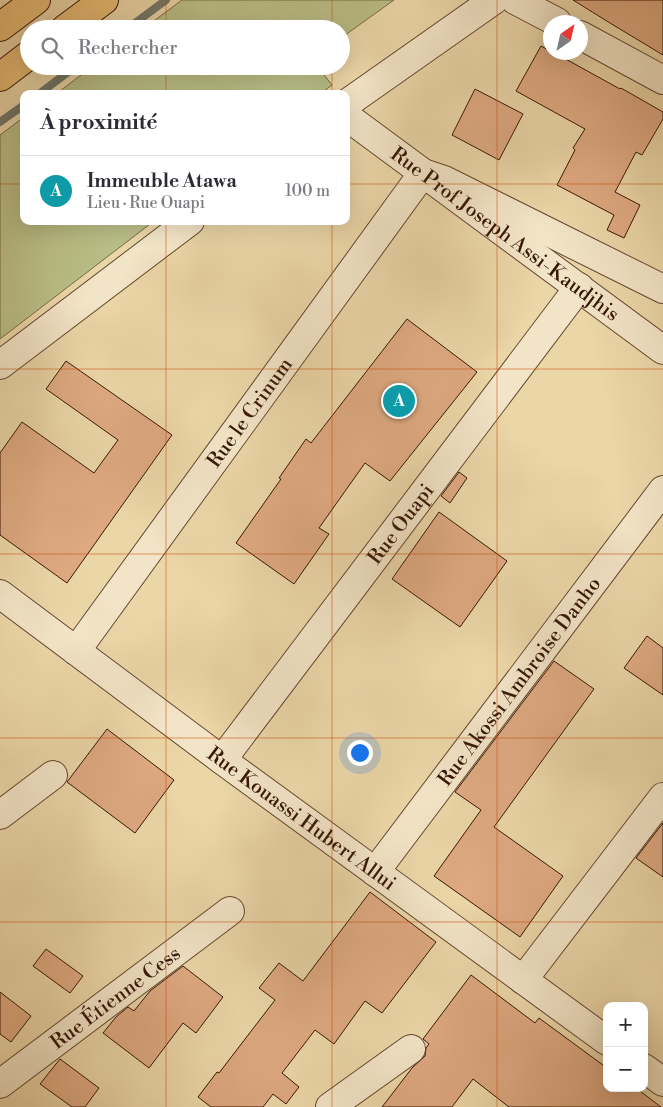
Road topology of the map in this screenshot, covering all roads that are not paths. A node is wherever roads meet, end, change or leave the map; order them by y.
1 (36, 0) edge
2 (104, 0) edge
3 (494, 0) edge
4 (515, 0) edge
5 (544, 15) edge
6 (77, 20) edge
7 (0, 27) edge
8 (588, 39) edge
9 (20, 62) edge
10 (0, 77) edge
11 (663, 80) edge
12 (350, 101) edge
13 (350, 119) edge
14 (423, 173) junction
15 (185, 225) edge
16 (579, 287) junction
17 (663, 289) edge
18 (663, 350) edge
19 (0, 365) edge
20 (663, 490) edge
21 (0, 594) edge
22 (76, 651) junction
23 (222, 760) junction
24 (53, 775) dead end
25 (663, 797) edge
26 (0, 815) edge
27 (376, 872) junction
28 (230, 911) dead end
29 (523, 980) junction
30 (603, 1038) edge
31 (411, 1049) dead end
32 (648, 1071) edge
33 (663, 1082) edge
34 (0, 1084) edge
35 (330, 1107) edge

1 - 7 highway
2 - 6 highway
3 - 12 street
4 - 5 street
8 - 11 street
9 - 10 highway
13 - 14 street, Rue Prof Joseph Assi-Kaudjhis
14 - 16 street, Rue Prof Joseph Assi-Kaudjhis
14 - 17 street
14 - 22 street, Rue le Crinum
15 - 19 street
16 - 18 street, Rue Prof Joseph Assi-Kaudjhis
16 - 23 street, Rue Ouapi
20 - 27 street, Rue Akossi Ambroise Danho
21 - 22 street, Rue Kouassi Hubert Allui
22 - 23 street, Rue Kouassi Hubert Allui
23 - 27 street, Rue Kouassi Hubert Allui
24 - 26 street
25 - 29 street
27 - 29 street, Rue Kouassi Hubert Allui
28 - 34 street, Rue Étienne Cess
29 - 30 street, Rue Kouassi Hubert Allui
31 - 35 street
32 - 33 street

